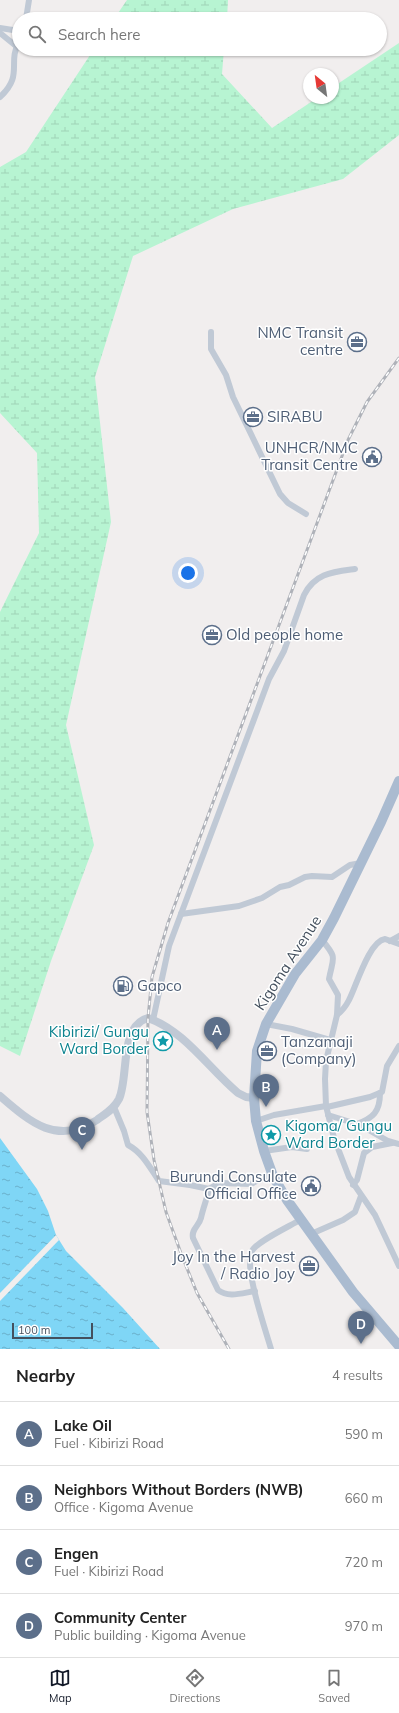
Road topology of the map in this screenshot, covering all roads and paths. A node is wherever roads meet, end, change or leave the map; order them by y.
1 (29, 0) edge
2 (27, 12) edge
3 (0, 28) edge
4 (12, 30) edge
5 (0, 33) edge
6 (12, 40) edge
7 (16, 56) edge
8 (0, 97) edge
9 (211, 332) dead end
10 (306, 514) dead end
11 (355, 569) dead end
12 (399, 780) edge
13 (361, 863) junction
14 (181, 914) junction
15 (399, 936) edge
16 (322, 940) junction
17 (390, 941) junction
18 (399, 944) edge
19 (337, 1015) junction
20 (153, 1020) junction
21 (266, 1024) junction
22 (330, 1040) junction
23 (399, 1046) edge
24 (380, 1093) junction
25 (0, 1096) edge
26 (254, 1098) junction
27 (114, 1107) junction
28 (326, 1107) junction
29 (328, 1115) junction
30 (256, 1120) junction
31 (357, 1124) junction
32 (397, 1143) edge
33 (308, 1149) dead end
34 (264, 1152) junction
35 (273, 1176) junction
36 (353, 1185) junction
37 (209, 1189) junction
38 (361, 1196) junction
39 (300, 1220) junction
40 (311, 1234) junction
41 (399, 1266) edge
42 (255, 1291) junction
43 (399, 1346) edge
44 (271, 1349) edge

1 - 2 street
3 - 4 street
5 - 6 street
7 - 8 street
9 - 10 street
11 - 14 street
12 - 13 main road, Kigoma Avenue
13 - 14 street
13 - 16 main road, Kigoma Avenue
14 - 20 street
15 - 17 street
16 - 19 street
16 - 21 main road, Kigoma Avenue
17 - 18 street
17 - 19 street
19 - 22 street
20 - 26 street
20 - 27 street
21 - 22 street
21 - 26 main road, Kigoma Avenue
22 - 28 street
23 - 24 street
24 - 28 street
24 - 31 street
25 - 27 street
26 - 30 main road, Kigoma Avenue
27 - 37 street
28 - 29 street
28 - 30 street
29 - 31 street
29 - 36 street
30 - 34 main road, Kigoma Avenue
31 - 32 street
32 - 36 street
33 - 34 street
34 - 35 main road, Kigoma Avenue
35 - 37 street
35 - 39 main road, Kigoma Avenue
36 - 38 street
37 - 42 street
38 - 40 street
38 - 41 street
39 - 40 main road, Kigoma Avenue
39 - 42 street
40 - 43 main road, Kigoma Avenue
42 - 44 street

